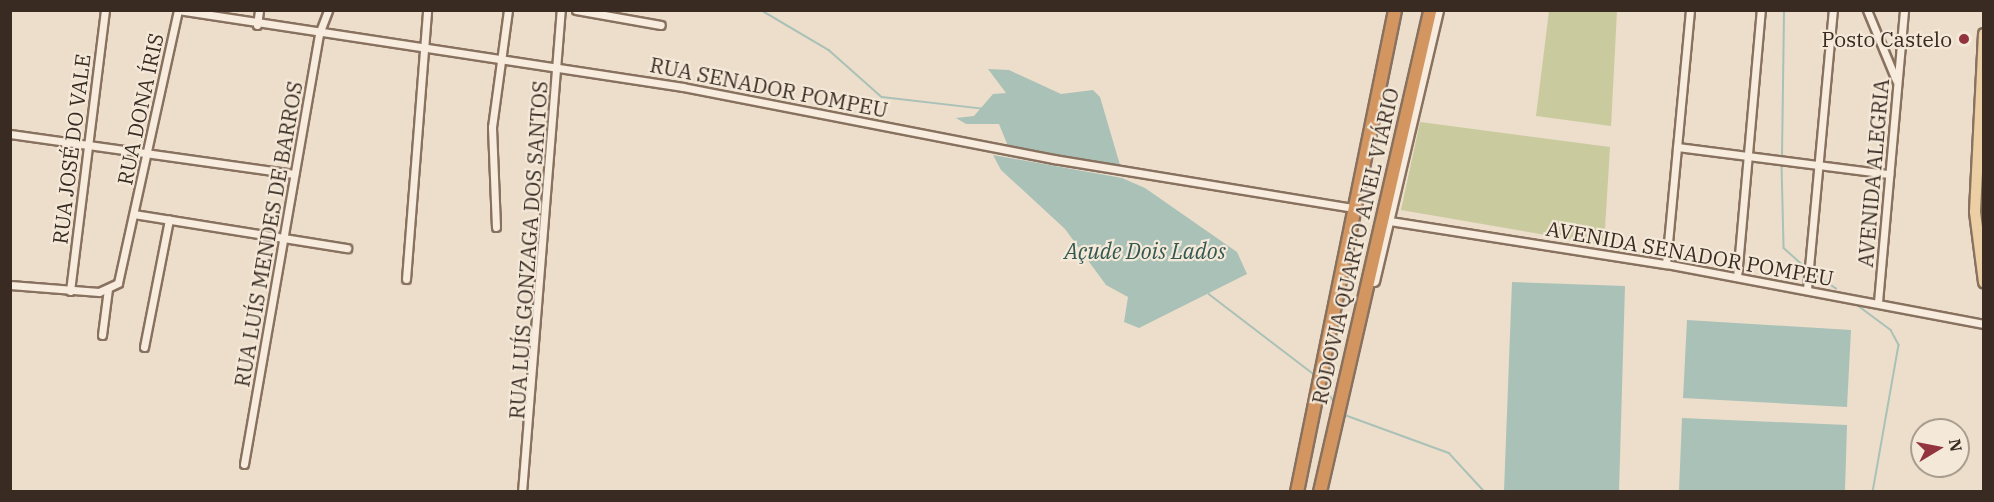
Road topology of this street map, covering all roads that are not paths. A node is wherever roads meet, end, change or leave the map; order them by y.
1 (105, 10) edge
2 (178, 10) edge
3 (259, 10) edge
4 (328, 10) edge
5 (427, 10) edge
6 (508, 10) edge
7 (561, 10) edge
8 (576, 10) edge
9 (1395, 10) edge
10 (1430, 10) edge
11 (1438, 10) edge
12 (1690, 10) edge
13 (1761, 10) edge
14 (1833, 10) edge
15 (1867, 10) edge
16 (1904, 10) edge
17 (257, 25) junction
18 (661, 25) dead end
19 (319, 34) junction
20 (1983, 34) edge
21 (423, 47) junction
22 (504, 59) junction
23 (558, 67) junction
24 (1897, 83) junction
25 (1983, 130) edge
26 (10, 134) edge
27 (89, 144) junction
28 (1677, 147) junction
29 (149, 151) junction
30 (1748, 156) junction
31 (1821, 165) junction
32 (294, 174) junction
33 (1889, 174) junction
34 (1982, 187) edge
35 (1352, 208) junction
36 (134, 214) junction
37 (169, 219) junction
38 (1390, 221) junction
39 (496, 227) dead end
40 (285, 237) junction
41 (1983, 242) edge
42 (347, 248) dead end
43 (1666, 264) junction
44 (1737, 277) junction
45 (406, 279) dead end
46 (1983, 282) edge
47 (10, 285) edge
48 (108, 289) junction
49 (1807, 289) junction
50 (70, 291) junction
51 (1878, 302) junction
52 (1983, 324) edge
53 (102, 335) dead end
54 (144, 346) dead end
55 (1336, 416) junction
56 (244, 464) dead end
57 (522, 492) edge
58 (1297, 492) edge
59 (1320, 492) edge

1 - 27 street, RUA JOSÉ DO VALE
2 - 17 street, RUA SENADOR POMPEU
2 - 29 street, RUA DONA ÍRIS
3 - 17 street
4 - 19 street, RUA LUÍS MENDES DE BARROS
5 - 21 street
6 - 22 street
7 - 23 street, RUA LUÍS GONZAGA DOS SANTOS
8 - 18 street
9 - 35 highway, RODOVIA QUARTO ANEL VIÁRIO
10 - 55 highway, RODOVIA QUARTO ANEL VIÁRIO
11 - 38 street
12 - 28 street
13 - 30 street
14 - 31 street
15 - 24 street
16 - 24 street, AVENIDA ALEGRIA
17 - 19 street, RUA SENADOR POMPEU
19 - 21 street, RUA SENADOR POMPEU
19 - 32 street, RUA LUÍS MENDES DE BARROS
20 - 46 main road
21 - 22 street, RUA SENADOR POMPEU
21 - 45 street
22 - 23 street, RUA SENADOR POMPEU
22 - 39 street
23 - 35 street, RUA SENADOR POMPEU
23 - 57 street, RUA LUÍS GONZAGA DOS SANTOS
24 - 33 street, AVENIDA ALEGRIA
25 - 34 main road
26 - 27 street
27 - 29 street
27 - 50 street, RUA JOSÉ DO VALE
28 - 30 street
28 - 43 street
29 - 32 street
29 - 36 street, RUA DONA ÍRIS
30 - 31 street
30 - 44 street
31 - 33 street
31 - 49 street
32 - 40 street, RUA LUÍS MENDES DE BARROS
33 - 51 street, AVENIDA ALEGRIA
34 - 41 main road
35 - 58 highway, RODOVIA QUARTO ANEL VIÁRIO
36 - 37 street, RUA DONA ÍRIS
36 - 48 street, RUA DONA ÍRIS
37 - 40 street, RUA DONA ÍRIS
37 - 54 street
38 - 43 street, AVENIDA SENADOR POMPEU
38 - 55 street
40 - 42 street, RUA DONA ÍRIS
40 - 56 street, RUA LUÍS MENDES DE BARROS
43 - 44 street, AVENIDA SENADOR POMPEU
44 - 49 street, AVENIDA SENADOR POMPEU
47 - 50 street
48 - 50 street
48 - 53 street
49 - 51 street, AVENIDA SENADOR POMPEU
51 - 52 street, AVENIDA SENADOR POMPEU
55 - 59 highway, RODOVIA QUARTO ANEL VIÁRIO

